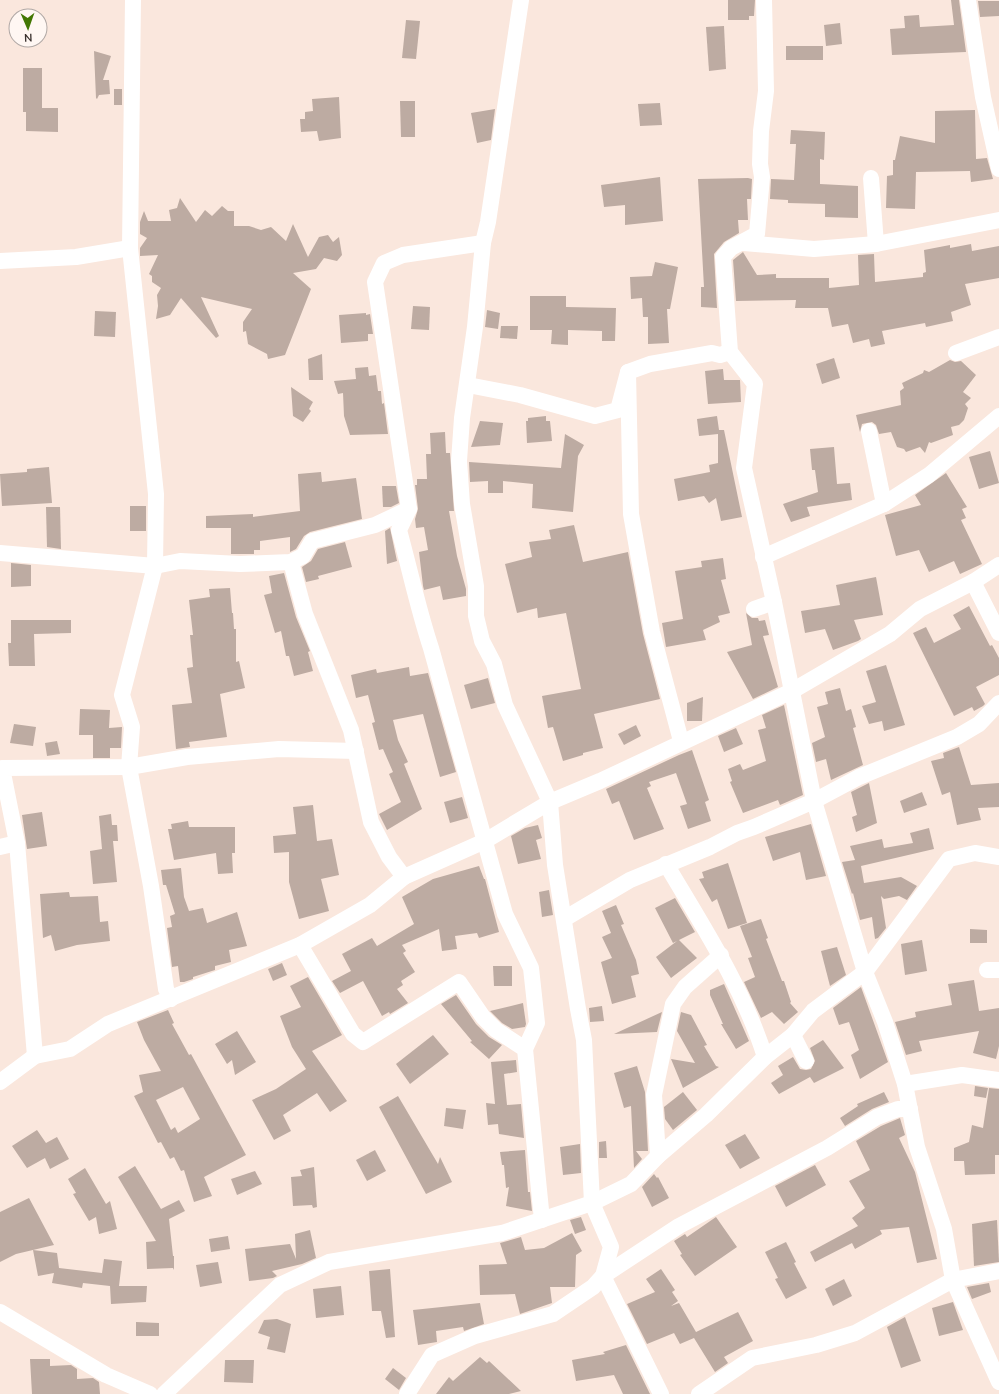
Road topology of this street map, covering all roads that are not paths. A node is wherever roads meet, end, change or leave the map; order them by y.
1 (133, 0) edge
2 (521, 0) edge
3 (764, 0) edge
4 (968, 0) edge
5 (999, 169) edge
6 (871, 178) dead end
7 (999, 220) edge
8 (744, 242) junction
9 (483, 243) junction
10 (876, 244) junction
11 (130, 248) junction
12 (0, 261) edge
13 (999, 337) edge
14 (730, 352) junction
15 (956, 353) dead end
16 (628, 372) junction
17 (468, 385) junction
18 (996, 422) edge
19 (869, 431) dead end
20 (884, 504) junction
21 (410, 509) junction
22 (0, 553) edge
23 (763, 557) junction
24 (291, 562) junction
25 (999, 565) edge
26 (154, 566) junction
27 (973, 582) junction
28 (774, 602) junction
29 (754, 609) dead end
30 (999, 633) edge
31 (792, 691) junction
32 (999, 703) edge
33 (681, 741) junction
34 (356, 751) junction
35 (130, 767) junction
36 (814, 801) junction
37 (550, 802) junction
38 (485, 841) junction
39 (17, 843) junction
40 (0, 847) edge
41 (999, 857) edge
42 (666, 864) junction
43 (404, 877) junction
44 (564, 919) junction
45 (300, 945) junction
46 (721, 955) junction
47 (865, 972) junction
48 (171, 999) junction
49 (793, 1035) junction
50 (525, 1049) junction
51 (35, 1056) junction
52 (765, 1057) junction
53 (806, 1061) dead end
54 (999, 1080) edge
55 (0, 1082) edge
56 (905, 1084) junction
57 (910, 1109) junction
58 (658, 1156) junction
59 (592, 1203) junction
60 (542, 1220) junction
61 (999, 1271) edge
62 (603, 1276) junction
63 (953, 1280) junction
64 (0, 1312) edge
65 (999, 1382) edge
66 (150, 1394) edge
67 (164, 1394) edge
68 (407, 1394) edge
69 (661, 1394) edge
70 (699, 1394) edge

1 - 11 street
2 - 9 street
3 - 8 street
4 - 5 street
6 - 10 street
7 - 10 street
8 - 10 street
8 - 14 street
9 - 17 street
9 - 21 street
11 - 12 street
11 - 26 street
13 - 15 street
14 - 16 street
14 - 23 street
16 - 17 street
16 - 33 street
17 - 37 street
18 - 20 street
19 - 20 street
20 - 23 street
21 - 24 street
21 - 38 street
22 - 26 street
23 - 28 street
24 - 26 street
24 - 34 street
25 - 27 street
26 - 35 street
27 - 30 street
27 - 31 street
28 - 29 street
28 - 31 street
31 - 33 street
31 - 36 street
32 - 36 street
33 - 37 street
34 - 35 street
34 - 43 street
35 - 39 street
35 - 48 street
36 - 42 street
36 - 47 street
37 - 38 street
37 - 44 street
38 - 43 street
38 - 50 street
39 - 40 street
39 - 51 street
41 - 47 street
42 - 44 street
42 - 46 street
43 - 45 street
44 - 59 street
45 - 48 street
45 - 50 street
46 - 52 street
46 - 58 street
47 - 49 street
47 - 56 street
48 - 51 street
49 - 52 street
49 - 53 street
50 - 60 street
51 - 55 street
52 - 58 street
54 - 56 street
56 - 57 street
57 - 62 street
57 - 63 street
58 - 59 street
59 - 60 street
59 - 62 street
60 - 67 street
61 - 63 street
62 - 68 street
62 - 69 street
63 - 65 street
63 - 70 street
64 - 66 street

